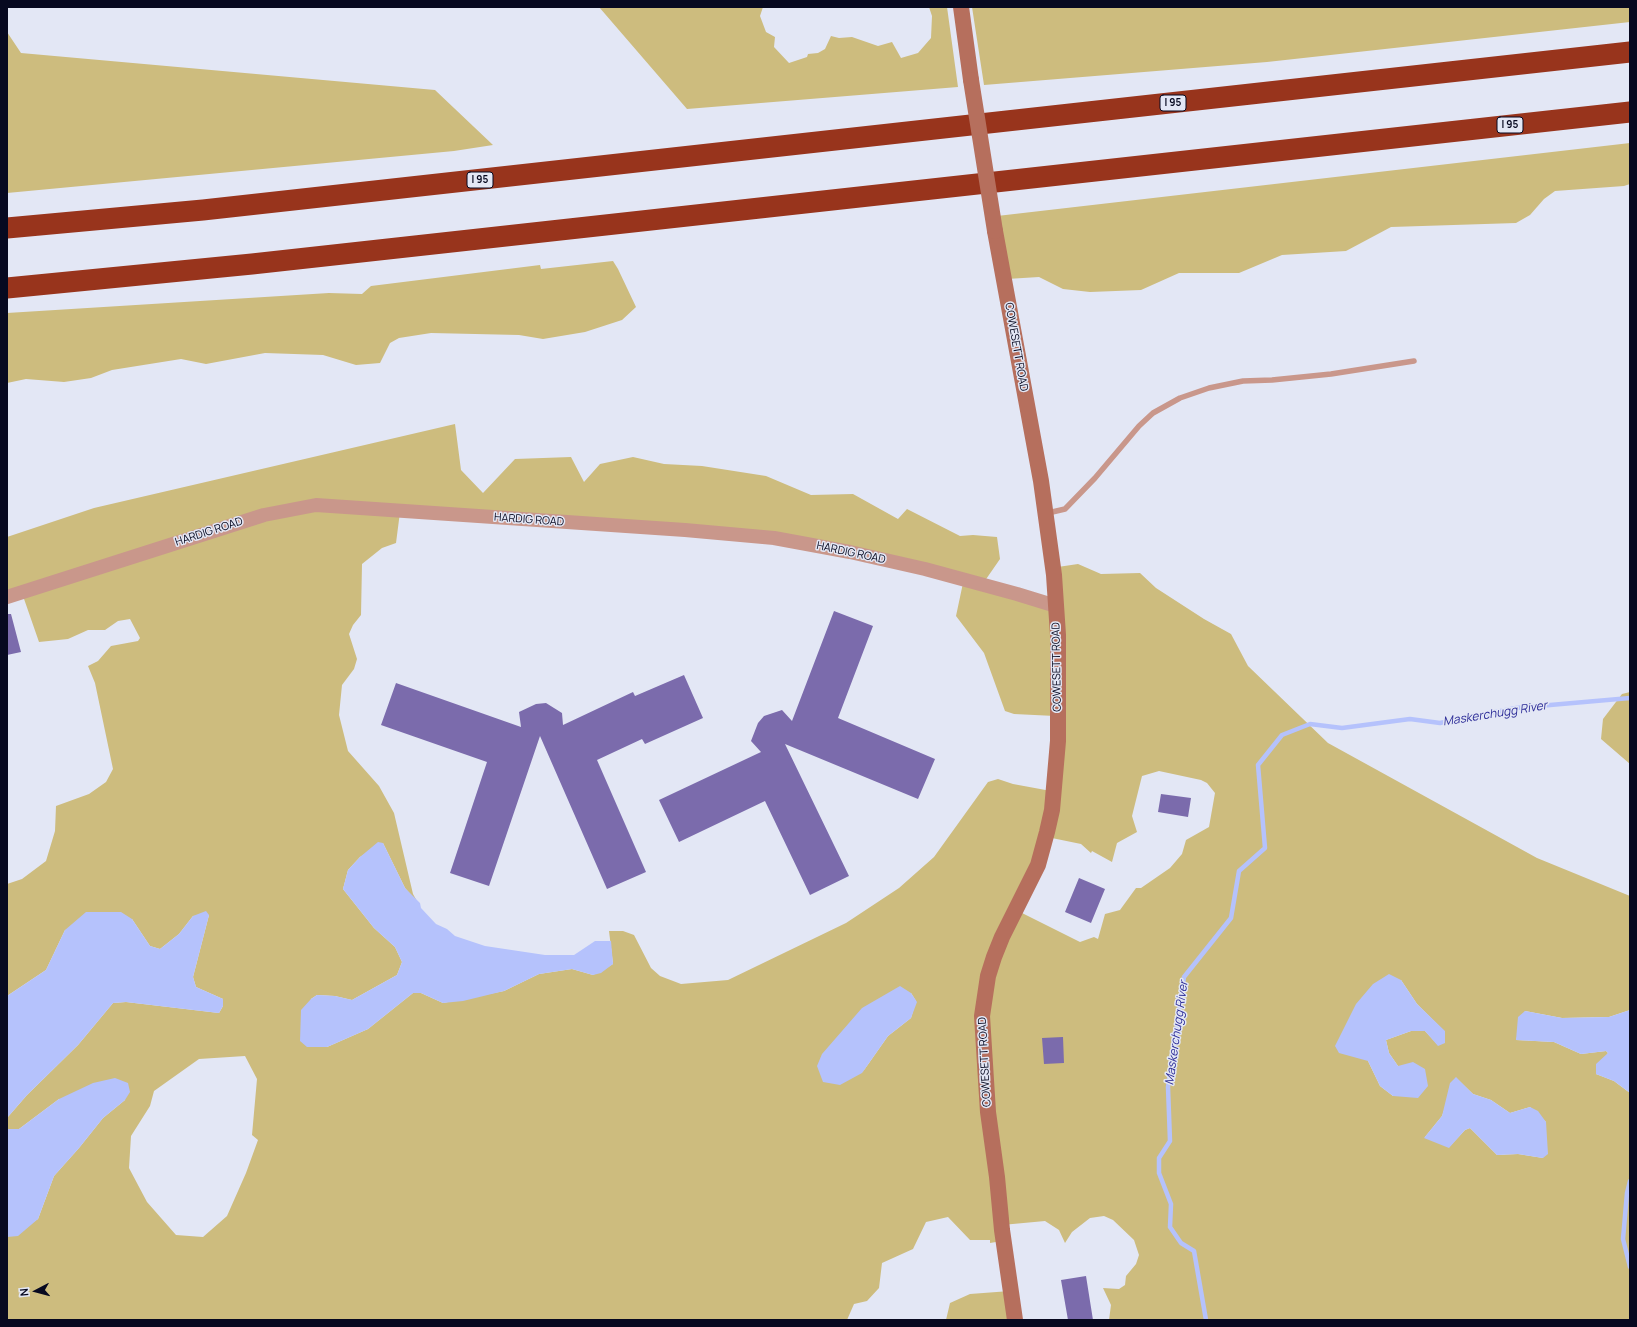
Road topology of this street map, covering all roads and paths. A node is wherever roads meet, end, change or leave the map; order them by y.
1 (961, 7) edge
2 (1630, 52) edge
3 (1630, 112) edge
4 (7, 228) edge
5 (7, 288) edge
6 (1414, 361) dead end
7 (1045, 513) junction
8 (7, 597) edge
9 (1056, 606) junction
10 (1016, 1320) edge

1 - 7 main road, COWESETT ROAD, bridge
2 - 4 highway, I 95
3 - 5 highway, I 95
6 - 7 lane
7 - 9 main road, COWESETT ROAD
8 - 9 street, HARDIG ROAD
9 - 10 main road, COWESETT ROAD

